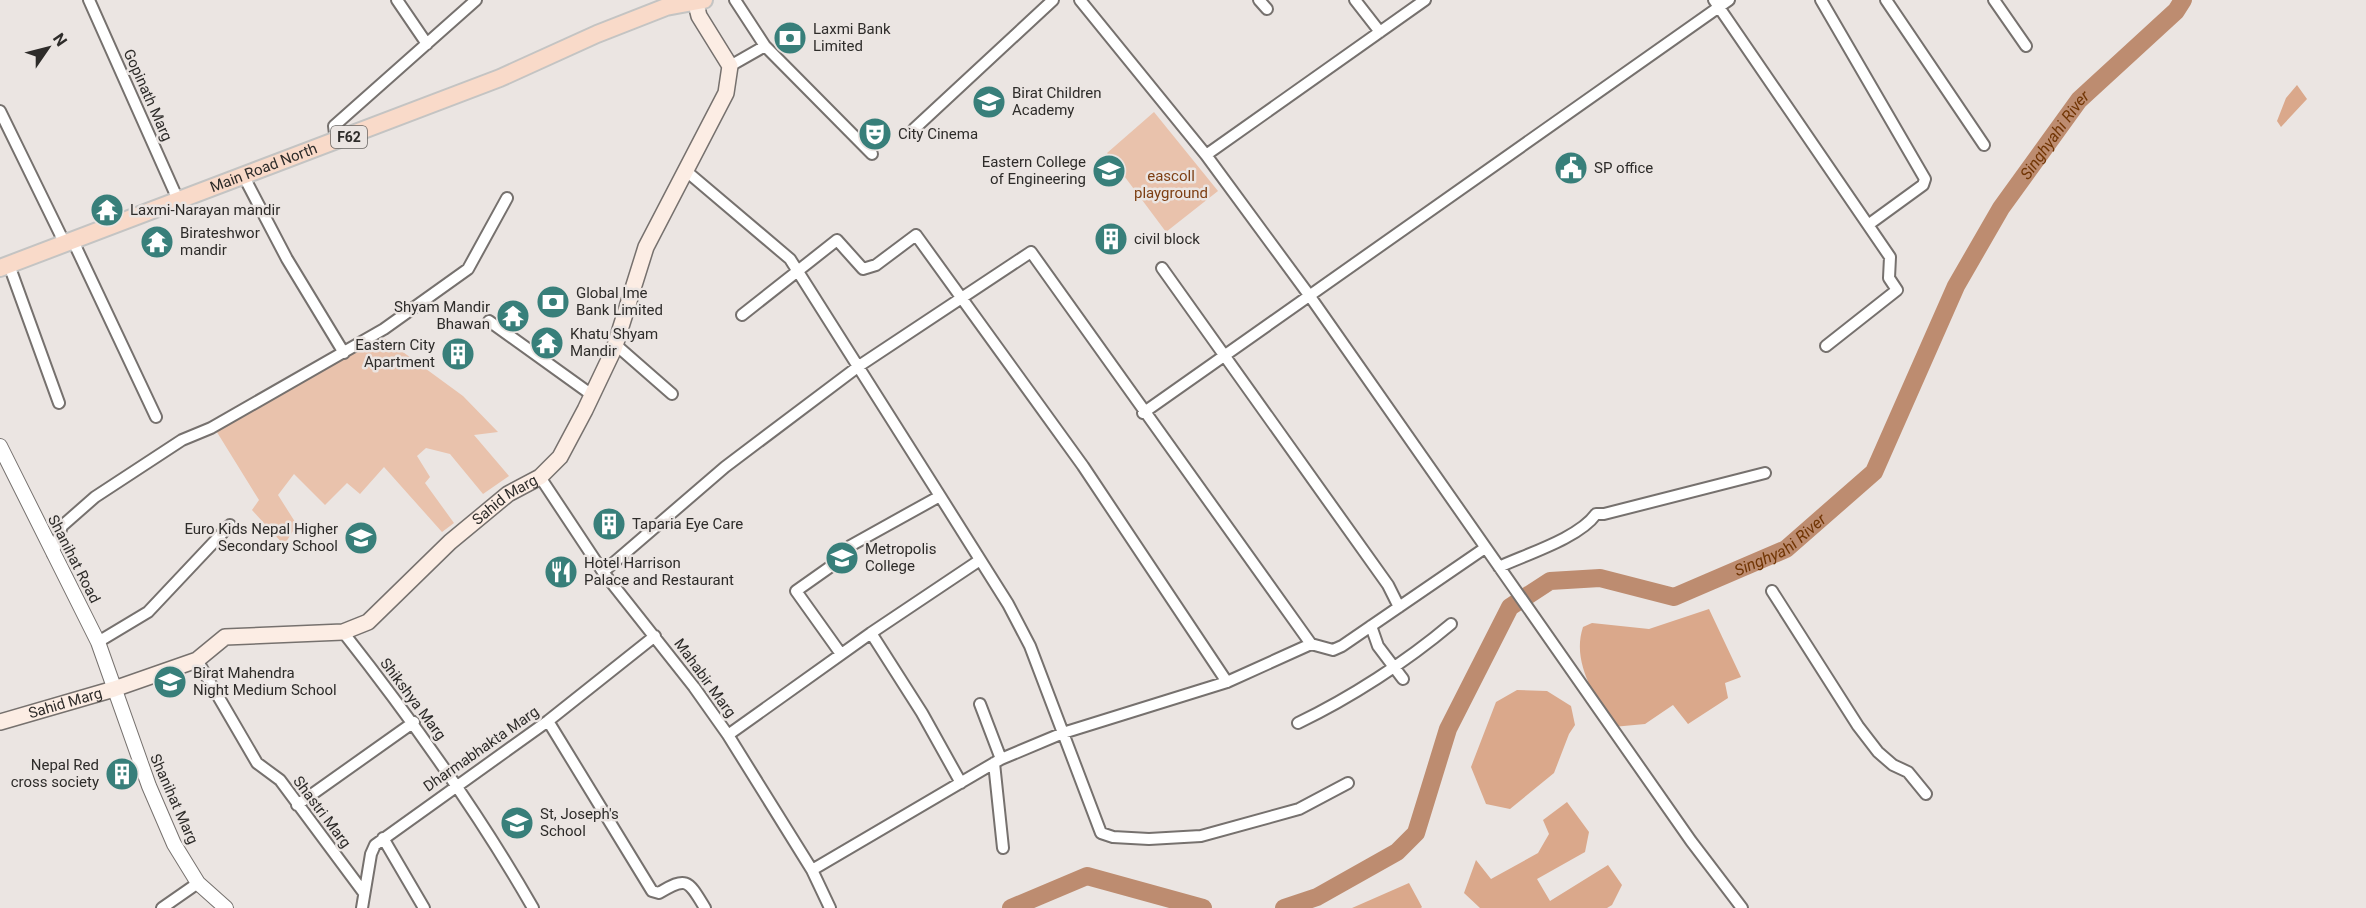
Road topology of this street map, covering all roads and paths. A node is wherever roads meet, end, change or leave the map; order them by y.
1 (89, 0) edge
2 (397, 0) edge
3 (476, 0) edge
4 (735, 0) edge
5 (1053, 0) edge
6 (1080, 0) edge
7 (1259, 0) edge
8 (1355, 0) edge
9 (1425, 0) edge
10 (1729, 0) edge
11 (1821, 0) edge
12 (1886, 0) edge
13 (1994, 0) edge
14 (698, 1) edge
15 (1716, 4) edge
16 (1267, 9) dead end
17 (1380, 32) junction
18 (427, 44) junction
19 (765, 46) junction
20 (2026, 46) dead end
21 (730, 66) junction
22 (0, 111) edge
23 (914, 129) dead end
24 (336, 142) junction
25 (1984, 146) dead end
26 (872, 154) dead end
27 (1206, 155) junction
28 (686, 170) junction
29 (243, 175) junction
30 (507, 198) dead end
31 (179, 202) junction
32 (1868, 225) junction
33 (69, 243) junction
34 (4, 266) edge
35 (1162, 268) dead end
36 (799, 272) junction
37 (1309, 295) junction
38 (961, 299) junction
39 (742, 315) dead end
40 (489, 321) dead end
41 (615, 345) junction
42 (1826, 346) dead end
43 (344, 352) junction
44 (1225, 356) junction
45 (858, 366) junction
46 (672, 394) dead end
47 (592, 395) junction
48 (59, 403) dead end
49 (1143, 413) junction
50 (156, 417) dead end
51 (0, 446) edge
52 (1765, 473) dead end
53 (540, 477) junction
54 (940, 495) junction
55 (230, 525) dead end
56 (1485, 548) junction
57 (53, 554) junction
58 (980, 561) junction
59 (1502, 571) junction
60 (603, 572) junction
61 (1772, 591) dead end
62 (1399, 607) junction
63 (1451, 624) dead end
64 (1371, 626) junction
65 (343, 632) junction
66 (871, 633) junction
67 (655, 636) junction
68 (98, 642) junction
69 (1311, 644) junction
70 (841, 654) junction
71 (197, 660) junction
72 (1392, 666) junction
73 (1403, 680) dead end
74 (1227, 682) junction
75 (114, 689) junction
76 (980, 704) dead end
77 (548, 721) junction
78 (0, 722) edge
79 (414, 722) junction
80 (1298, 723) dead end
81 (1063, 733) junction
82 (728, 735) junction
83 (998, 761) junction
84 (961, 783) junction
85 (1348, 783) dead end
86 (458, 785) junction
87 (1926, 794) dead end
88 (297, 805) junction
89 (383, 838) junction
90 (1003, 848) dead end
91 (812, 870) junction
92 (198, 883) junction
93 (364, 893) junction
94 (162, 908) edge
95 (226, 908) edge
96 (362, 908) edge
97 (424, 908) edge
98 (533, 908) edge
99 (705, 908) edge
100 (830, 908) edge
101 (1742, 908) edge

1 - 31 street, Gopinath Marg
2 - 18 street
3 - 18 street
4 - 19 street
5 - 23 street
6 - 27 street
7 - 16 street
8 - 17 street
9 - 17 street
10 - 15 street
11 - 32 street
12 - 25 street
13 - 20 street
14 - 21 main road
14 - 24 main road, Main Road North / F62
15 - 32 street
15 - 37 street
17 - 27 street
18 - 24 street
19 - 21 street
19 - 26 street
21 - 28 main road, Sahid Marg
22 - 33 street
24 - 29 main road, Main Road North / F62
27 - 37 street
28 - 36 street
28 - 41 main road, Sahid Marg
29 - 31 main road, Main Road North / F62
29 - 43 street
30 - 43 street
31 - 33 main road, Main Road North / F62
32 - 42 street
33 - 34 main road, Main Road North / F62
33 - 50 street
34 - 48 street
35 - 44 street
36 - 38 street
36 - 39 street
36 - 45 street
37 - 44 street
37 - 56 street
38 - 45 street
38 - 49 street
38 - 74 street
40 - 47 street
41 - 46 street
41 - 47 main road, Sahid Marg
43 - 57 street
44 - 49 street
44 - 62 street
45 - 54 street
45 - 60 street
47 - 53 main road, Sahid Marg
49 - 69 street
51 - 57 street, Shanihat Road
52 - 59 street
53 - 60 street, Mahabir Marg
53 - 65 main road, Sahid Marg
54 - 58 street
54 - 70 street
55 - 68 street
56 - 59 street
56 - 62 street
57 - 68 street, Shanihat Road
58 - 66 street
58 - 81 street
59 - 101 street
60 - 67 street, Mahabir Marg
61 - 87 street
62 - 64 street
63 - 72 street
64 - 69 street
64 - 72 street
65 - 71 main road, Sahid Marg
65 - 79 street, Shikshya Marg
66 - 70 street
66 - 84 street
67 - 77 street, Dharmabhakta Marg
67 - 82 street, Mahabir Marg
68 - 75 street, Shanihat Road
69 - 74 street
70 - 82 street
71 - 75 main road, Sahid Marg
71 - 88 street, Shastri Marg
72 - 73 street
72 - 80 street
74 - 81 street
75 - 78 main road, Sahid Marg
75 - 92 street, Shanihat Marg
76 - 83 street
77 - 86 street, Dharmabhakta Marg
77 - 99 street
79 - 86 street, Shikshya Marg
79 - 88 street
81 - 83 street
81 - 85 street
82 - 91 street, Mahabir Marg
83 - 84 street
83 - 90 street
84 - 91 street
86 - 89 street, Dharmabhakta Marg
86 - 98 street, Shikshya Marg
88 - 93 street, Shastri Marg
89 - 93 street, Dharmabhakta Marg
89 - 97 street
91 - 100 street, Mahabir Marg
92 - 94 street
92 - 95 street, Shanihat Marg
93 - 96 street, Dharmabhakta Marg

